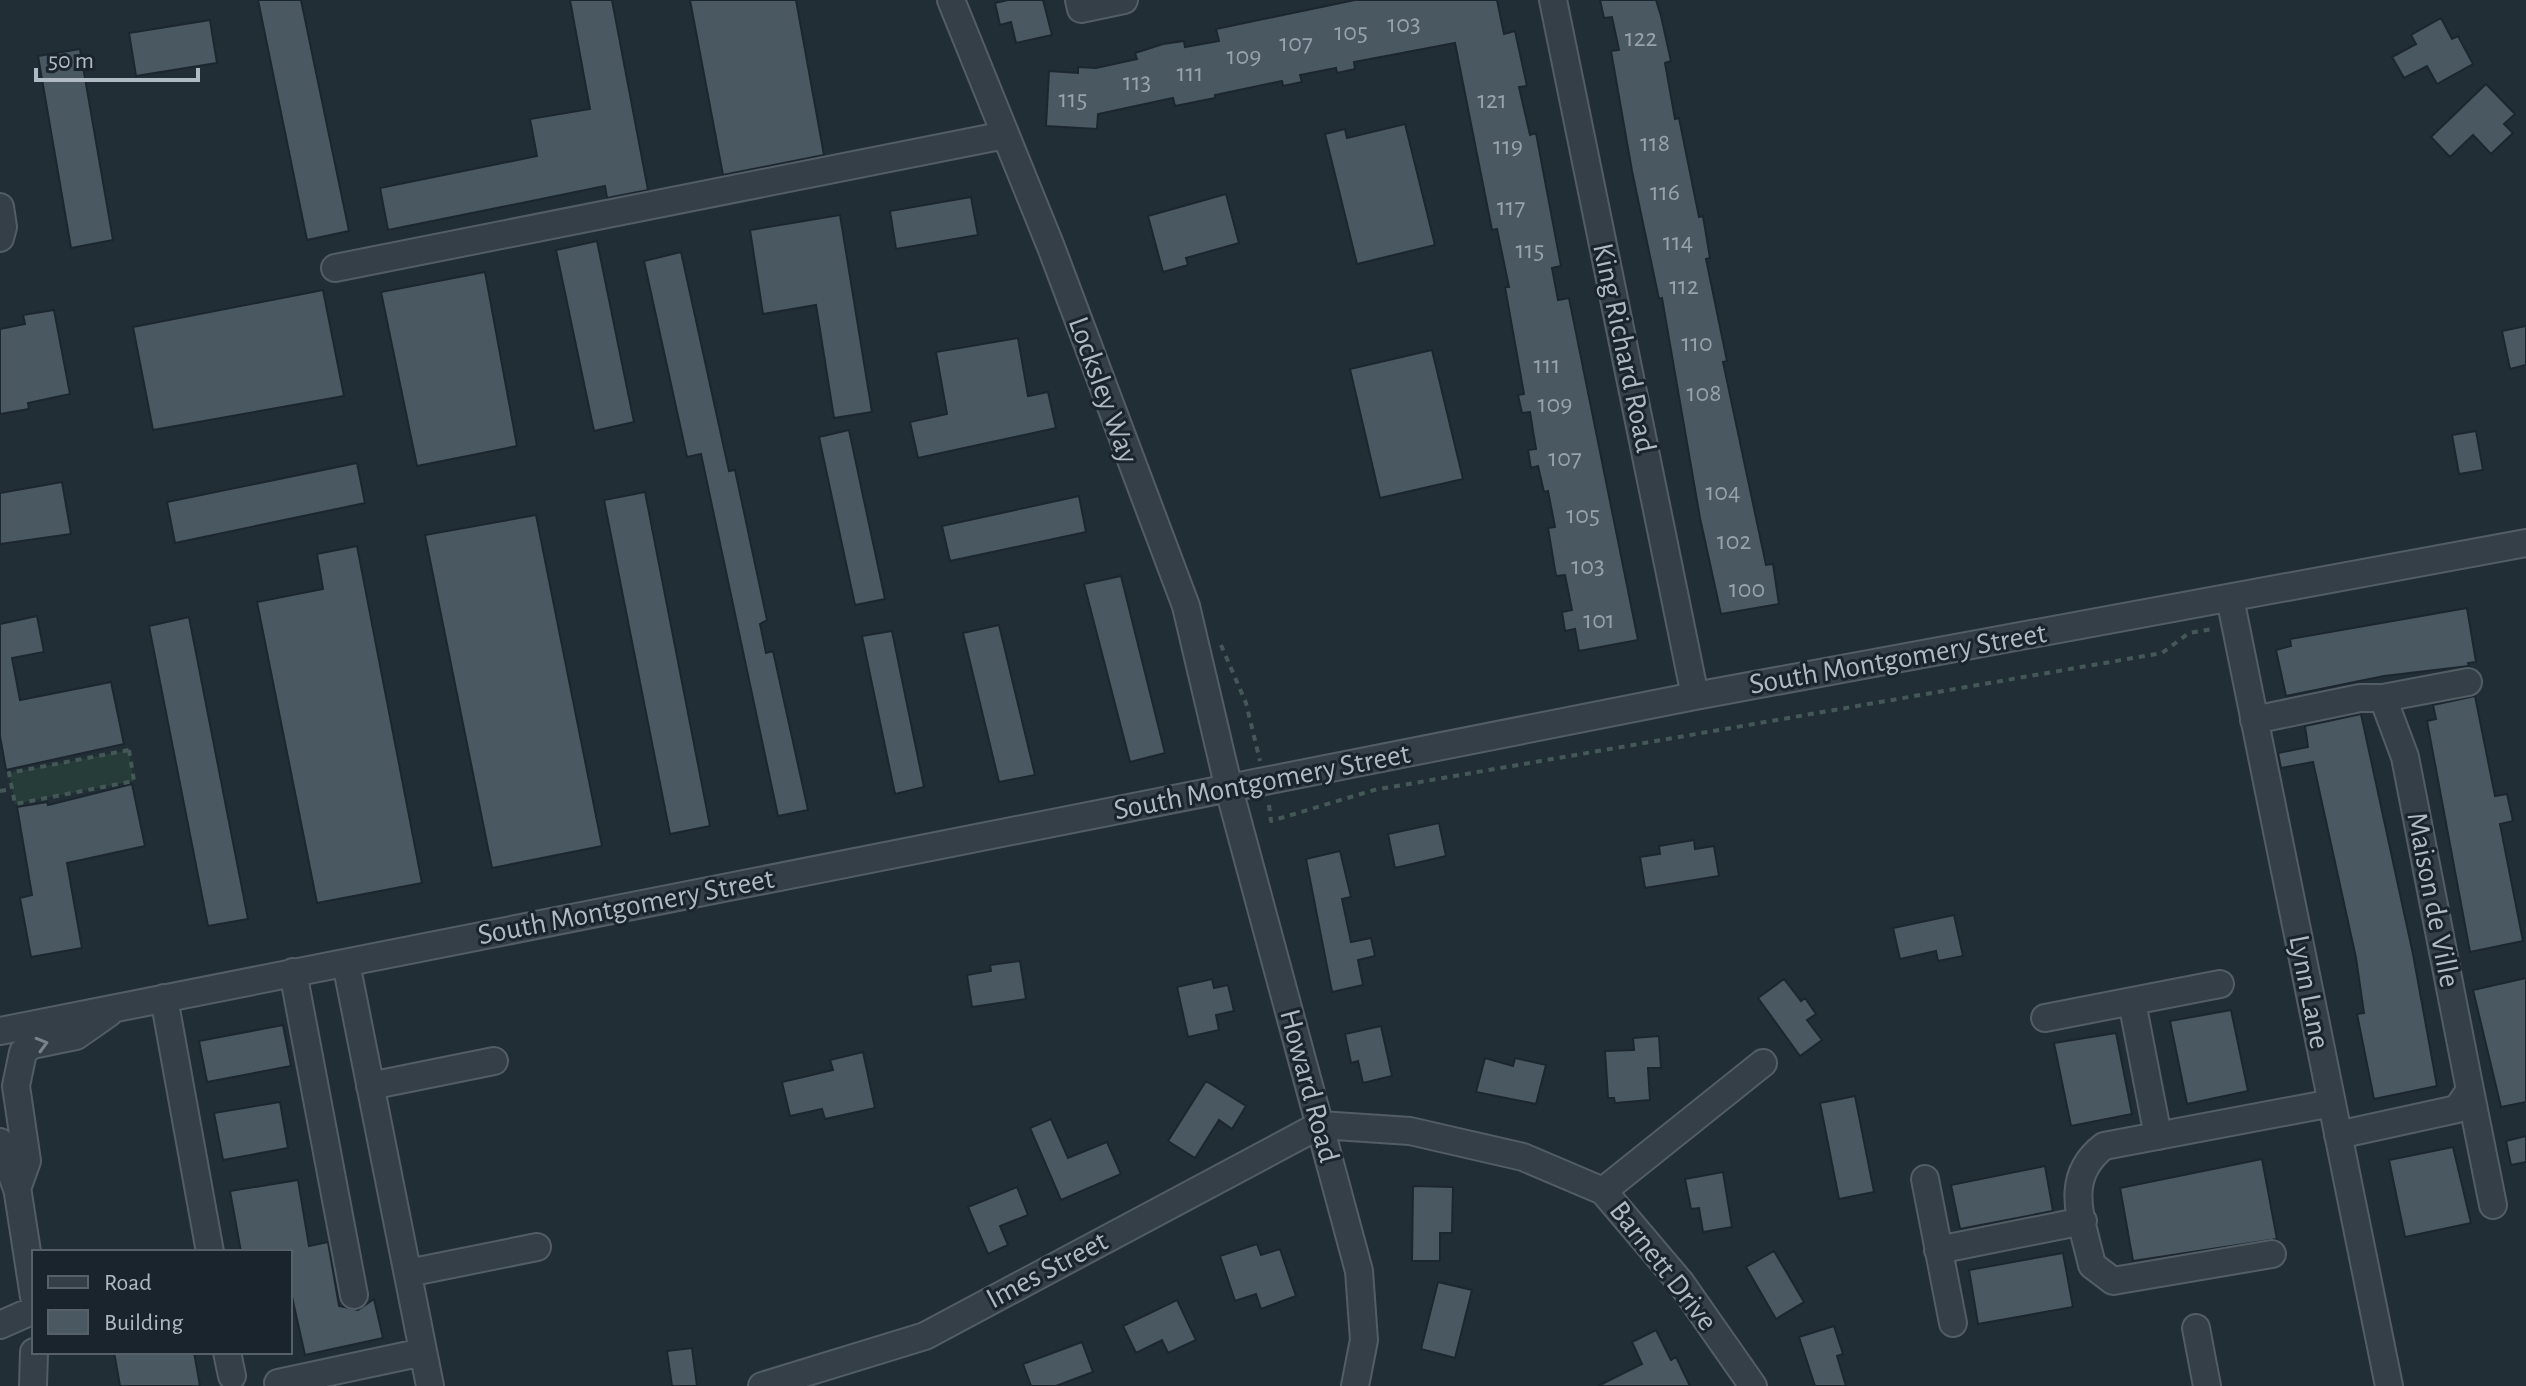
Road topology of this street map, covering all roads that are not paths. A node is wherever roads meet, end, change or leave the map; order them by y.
1 (951, 0) edge
2 (1079, 0) edge
3 (1124, 0) edge
4 (1553, 0) edge
5 (1005, 135) junction
6 (0, 207) edge
7 (0, 238) edge
8 (335, 268) dead end
9 (2526, 543) edge
10 (2230, 598) junction
11 (2468, 682) dead end
12 (1695, 696) junction
13 (2383, 698) junction
14 (2254, 720) junction
15 (1229, 789) junction
16 (346, 963) junction
17 (293, 972) junction
18 (2220, 984) dead end
19 (164, 998) junction
20 (2132, 1002) junction
21 (118, 1007) junction
22 (2045, 1018) dead end
23 (0, 1031) edge
24 (494, 1061) dead end
25 (1763, 1063) dead end
26 (370, 1086) junction
27 (2470, 1090) junction
28 (0, 1091) edge
29 (2332, 1103) junction
30 (1320, 1125) junction
31 (2338, 1135) junction
32 (2158, 1136) junction
33 (0, 1142) edge
34 (1925, 1179) dead end
35 (17, 1189) junction
36 (1603, 1191) junction
37 (2493, 1205) dead end
38 (2083, 1221) junction
39 (537, 1247) dead end
40 (210, 1250) edge
41 (1938, 1250) junction
42 (2272, 1254) dead end
43 (408, 1273) junction
44 (32, 1284) edge
45 (354, 1295) dead end
46 (32, 1311) edge
47 (1953, 1323) dead end
48 (0, 1325) edge
49 (2196, 1328) dead end
50 (423, 1352) junction
51 (34, 1354) edge
52 (278, 1383) dead end
53 (33, 1386) edge
54 (430, 1386) edge
55 (762, 1386) edge
56 (1355, 1386) edge
57 (1753, 1386) edge
58 (2207, 1386) edge
59 (2389, 1386) edge

1 - 5 street, Locksley Way
2 - 3 street
4 - 12 street, King Richard Road
5 - 8 street
5 - 15 street, Locksley Way
6 - 7 street
9 - 10 street, South Montgomery Street
10 - 12 street, South Montgomery Street
10 - 14 street, Lynn Lane
11 - 13 street
12 - 15 street, South Montgomery Street
13 - 14 street
13 - 27 street, Maison de Ville
14 - 29 street, Lynn Lane
15 - 16 street, South Montgomery Street
15 - 30 street, Howard Road
16 - 17 street, South Montgomery Street
16 - 26 street
17 - 19 street, South Montgomery Street
17 - 45 street
18 - 20 street
19 - 21 street, South Montgomery Street
19 - 40 street
20 - 22 street
20 - 32 street
21 - 23 street, South Montgomery Street
35 -> 21 street
24 - 26 street
25 - 36 street
26 - 43 street
27 - 31 street
27 - 37 street, Maison de Ville
28 - 35 street
29 - 31 street, Lynn Lane
29 - 32 street
30 - 36 street, Barnett Drive
30 - 55 street, Imes Street
30 - 56 street, Howard Road
31 - 59 street, Lynn Lane
32 - 38 street
33 - 35 street
34 - 41 street
35 - 44 street
36 - 57 street, Barnett Drive
38 - 41 street
38 - 42 street
39 - 43 street
41 - 47 street
43 - 50 street
46 - 48 street
49 - 58 street
50 - 52 street
50 - 54 street
51 - 53 street

